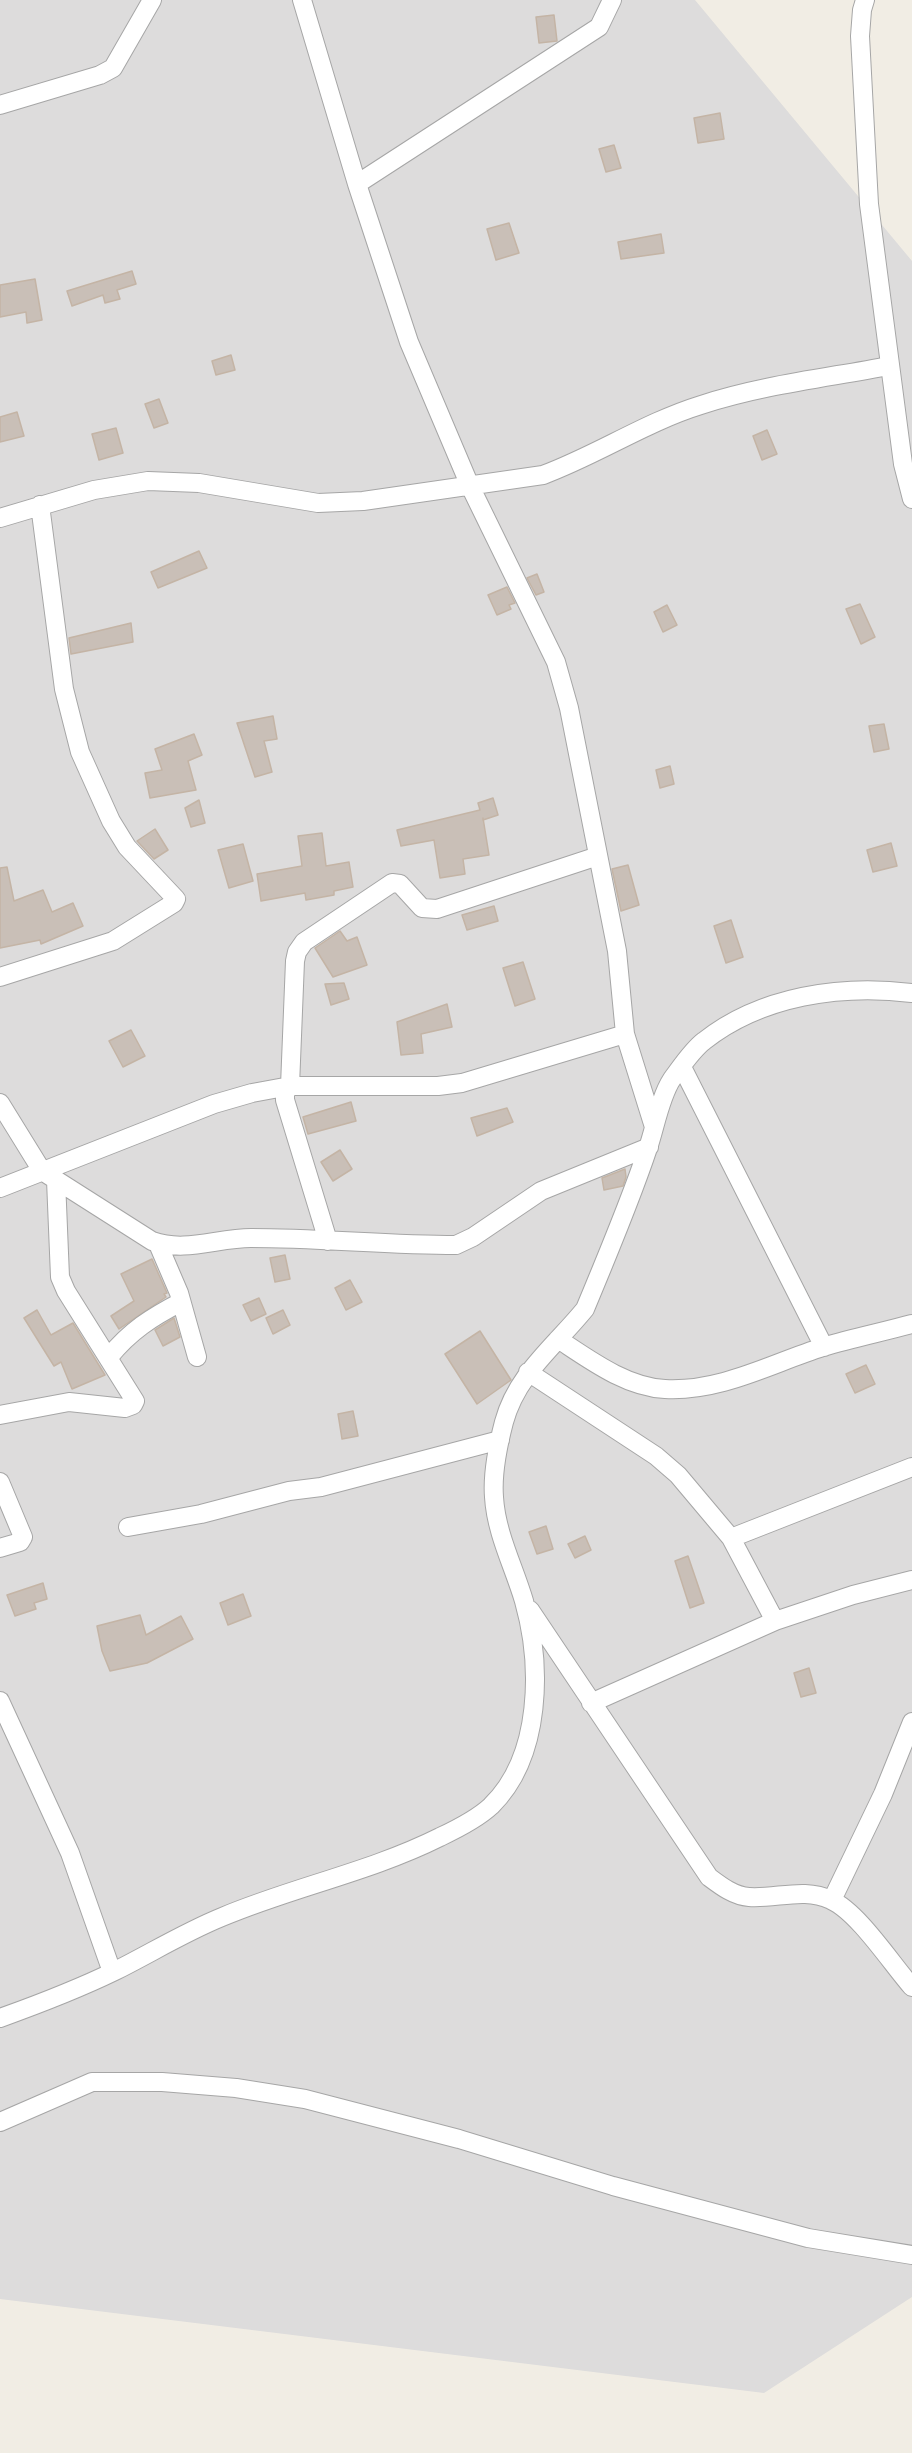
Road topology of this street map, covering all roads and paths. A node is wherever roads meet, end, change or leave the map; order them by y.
1 (152, 0) edge
2 (302, 0) edge
3 (594, 0) edge
4 (612, 0) edge
5 (865, 0) edge
6 (599, 27) junction
7 (0, 105) edge
8 (357, 184) junction
9 (889, 366) junction
10 (912, 437) edge
11 (903, 464) junction
12 (470, 486) junction
13 (912, 499) edge
14 (40, 505) junction
15 (0, 518) edge
16 (598, 856) junction
17 (0, 977) edge
18 (912, 993) edge
19 (625, 1034) junction
20 (682, 1067) junction
21 (291, 1086) junction
22 (0, 1103) edge
23 (654, 1127) junction
24 (649, 1147) junction
25 (49, 1175) junction
26 (0, 1188) edge
27 (328, 1241) junction
28 (158, 1244) junction
29 (181, 1302) junction
30 (912, 1324) edge
31 (558, 1339) junction
32 (824, 1347) junction
33 (109, 1357) junction
34 (197, 1357) dead end
35 (528, 1372) junction
36 (0, 1415) edge
37 (500, 1440) junction
38 (912, 1467) edge
39 (0, 1482) edge
40 (128, 1527) dead end
41 (731, 1538) junction
42 (0, 1548) edge
43 (912, 1580) edge
44 (524, 1601) junction
45 (775, 1621) junction
46 (0, 1701) edge
47 (591, 1703) junction
48 (912, 1722) edge
49 (832, 1900) junction
50 (112, 1972) junction
51 (912, 1987) edge
52 (0, 2018) edge
53 (0, 2122) edge
54 (912, 2255) edge

1 - 7 street
2 - 8 street
3 - 6 street
4 - 6 street
5 - 9 street
6 - 8 street
8 - 12 street
9 - 11 street
9 - 12 street
10 - 11 street
11 - 13 street
12 - 14 street
12 - 16 street
14 - 15 street
14 - 17 street
16 - 19 street
16 - 21 street
18 - 20 street
19 - 21 street
19 - 23 street
20 - 23 street
20 - 32 street
21 - 25 street
21 - 27 street
22 - 25 street
23 - 24 street
24 - 27 street
24 - 31 street
25 - 26 street
25 - 28 street
25 - 33 street
27 - 28 street
28 - 29 street
29 - 33 street
29 - 34 street
30 - 32 street
31 - 32 street
31 - 35 street
33 - 36 street
35 - 37 street
35 - 41 street
37 - 40 street
37 - 44 street
38 - 41 street
39 - 42 street
41 - 45 street
43 - 45 street
44 - 47 street
44 - 50 street
45 - 47 street
46 - 50 street
47 - 49 street
48 - 49 street
49 - 51 street
50 - 52 street
53 - 54 street

